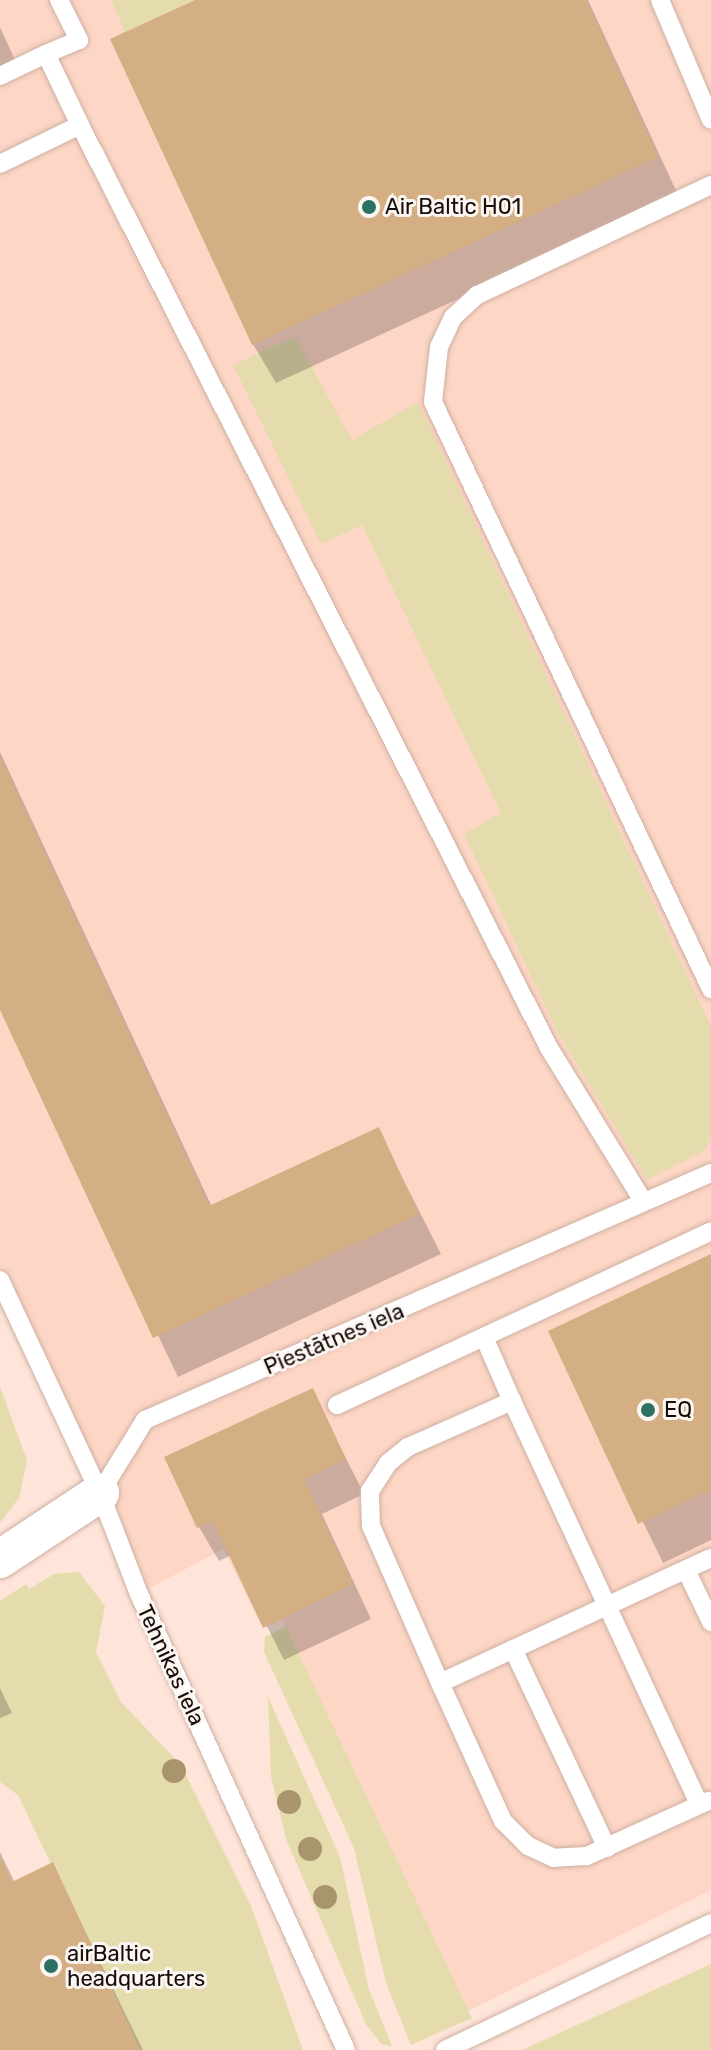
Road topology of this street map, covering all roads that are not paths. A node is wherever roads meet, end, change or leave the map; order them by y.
1 (59, 0) edge
2 (660, 0) edge
3 (46, 54) junction
4 (0, 76) edge
5 (711, 120) edge
6 (80, 125) junction
7 (0, 164) edge
8 (711, 185) edge
9 (711, 989) edge
10 (711, 1173) edge
11 (643, 1201) junction
12 (711, 1231) edge
13 (0, 1280) edge
14 (484, 1337) junction
15 (512, 1401) junction
16 (337, 1405) dead end
17 (100, 1493) junction
18 (711, 1558) edge
19 (0, 1559) edge
20 (686, 1570) junction
21 (606, 1606) junction
22 (711, 1622) edge
23 (513, 1649) junction
24 (440, 1683) junction
25 (705, 1802) edge
26 (607, 1848) junction
27 (711, 1923) edge
28 (346, 2050) edge
29 (445, 2050) edge

1 - 3 lane
2 - 5 lane
3 - 4 lane
3 - 6 lane
6 - 7 lane
6 - 11 lane
8 - 9 lane
10 - 11 lane, Piestātnes iela
11 - 17 lane, Piestātnes iela
12 - 14 lane
13 - 17 lane, Tehnikas iela
14 - 15 lane
14 - 16 lane
15 - 21 lane
15 - 24 lane
17 - 19 street, Piestātnes iela
17 - 28 lane, Tehnikas iela
18 - 20 lane
20 - 21 lane
20 - 22 lane
21 - 23 lane
21 - 25 lane
23 - 24 lane
23 - 26 lane
24 - 26 lane
25 - 26 lane
27 - 29 lane

